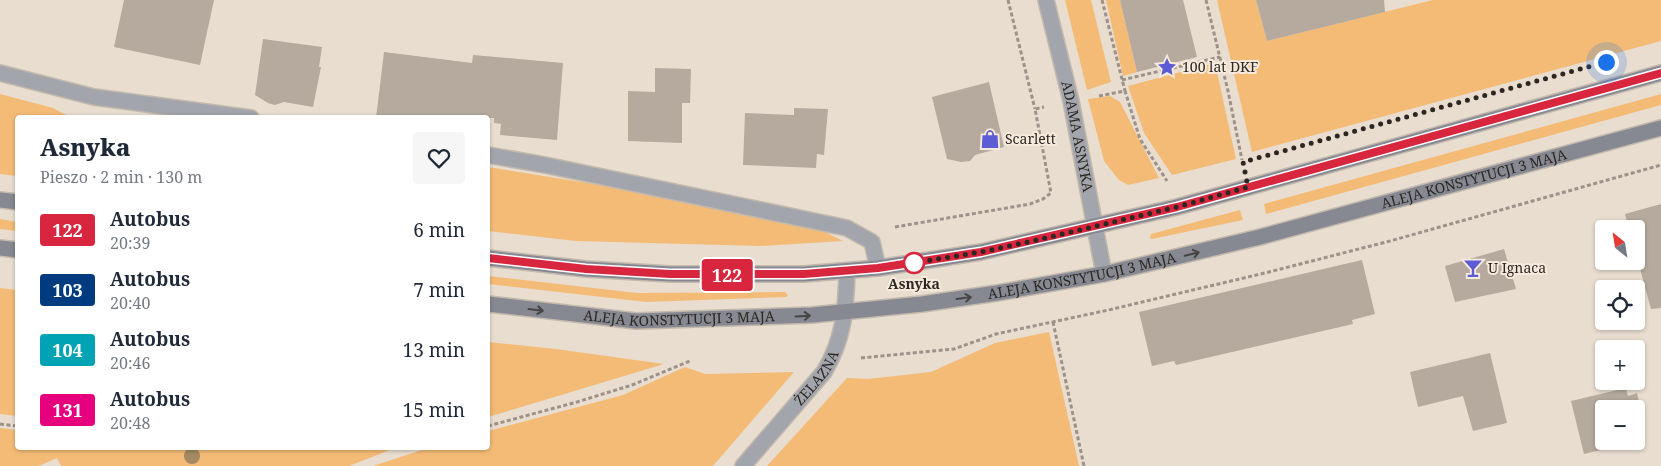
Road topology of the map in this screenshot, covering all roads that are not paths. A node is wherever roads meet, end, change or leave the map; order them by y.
1 (1046, 0) edge
2 (0, 73) edge
3 (1661, 73) edge
4 (227, 115) edge
5 (1661, 128) edge
6 (490, 155) edge
7 (0, 200) edge
8 (15, 202) edge
9 (1094, 227) junction
10 (0, 248) edge
11 (15, 250) edge
12 (490, 258) edge
13 (878, 268) junction
14 (847, 271) junction
15 (1104, 274) junction
16 (490, 304) edge
17 (846, 312) junction
18 (743, 466) edge

1 - 9 street, ADAMA ASNYKA
2 - 4 street
3 - 9 main road
15 -> 5 main road, ALEJA KONSTYTUCJI 3 MAJA
6 - 13 street
7 - 8 main road
9 - 13 main road
9 - 15 street, ADAMA ASNYKA
10 - 11 main road
12 - 14 main road
13 - 14 main road
14 - 17 street, ŻELAZNA
17 -> 15 main road, ALEJA KONSTYTUCJI 3 MAJA
16 -> 17 main road, ALEJA KONSTYTUCJI 3 MAJA
17 - 18 street, ŻELAZNA

